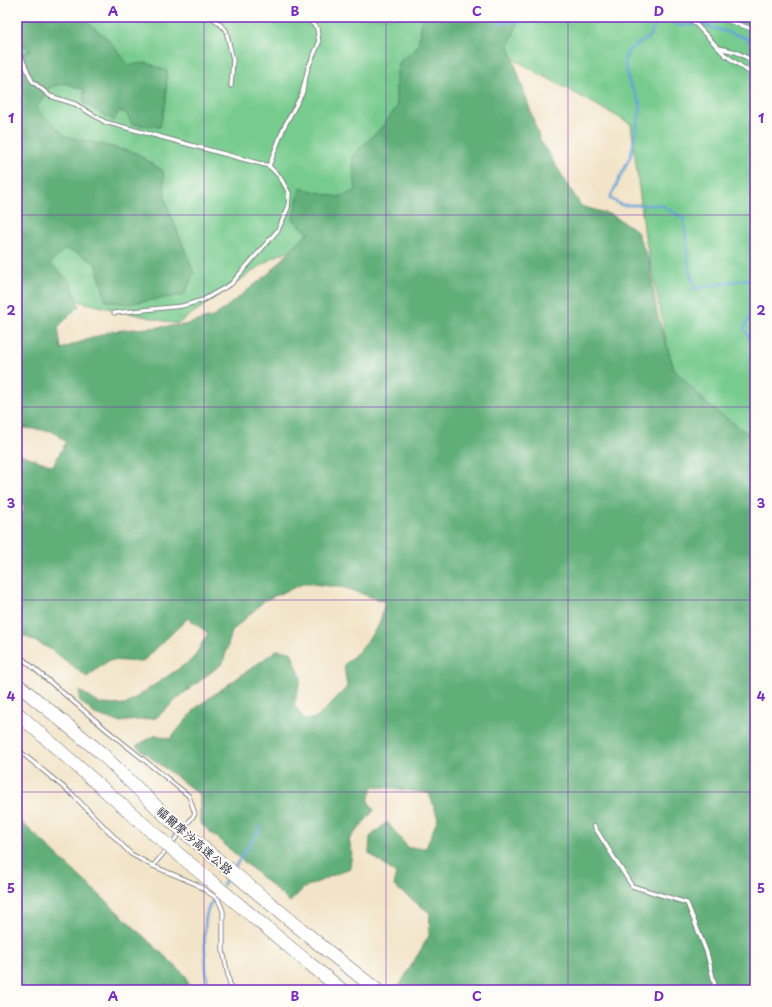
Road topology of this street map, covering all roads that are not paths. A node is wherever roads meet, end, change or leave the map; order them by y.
1 (212, 17) edge
2 (306, 17) edge
3 (689, 17) edge
4 (717, 17) edge
5 (755, 30) edge
6 (718, 48) junction
7 (17, 51) edge
8 (755, 62) edge
9 (755, 76) edge
10 (231, 86) dead end
11 (269, 166) junction
12 (114, 313) dead end
13 (17, 654) edge
14 (17, 684) edge
15 (17, 713) edge
16 (17, 749) edge
17 (594, 826) dead end
18 (153, 866) junction
19 (231, 990) edge
20 (342, 990) edge
21 (377, 990) edge
22 (716, 990) edge

1 - 10 lane
2 - 11 lane
3 - 6 lane
4 - 5 lane
6 - 8 lane
6 - 9 lane
7 - 11 lane
11 - 12 lane
13 - 18 lane
14 - 21 highway, 福爾摩沙高速公路, bridge
15 - 20 highway, 福爾摩沙高速公路, bridge
16 - 18 lane
17 - 22 lane
18 - 19 lane

